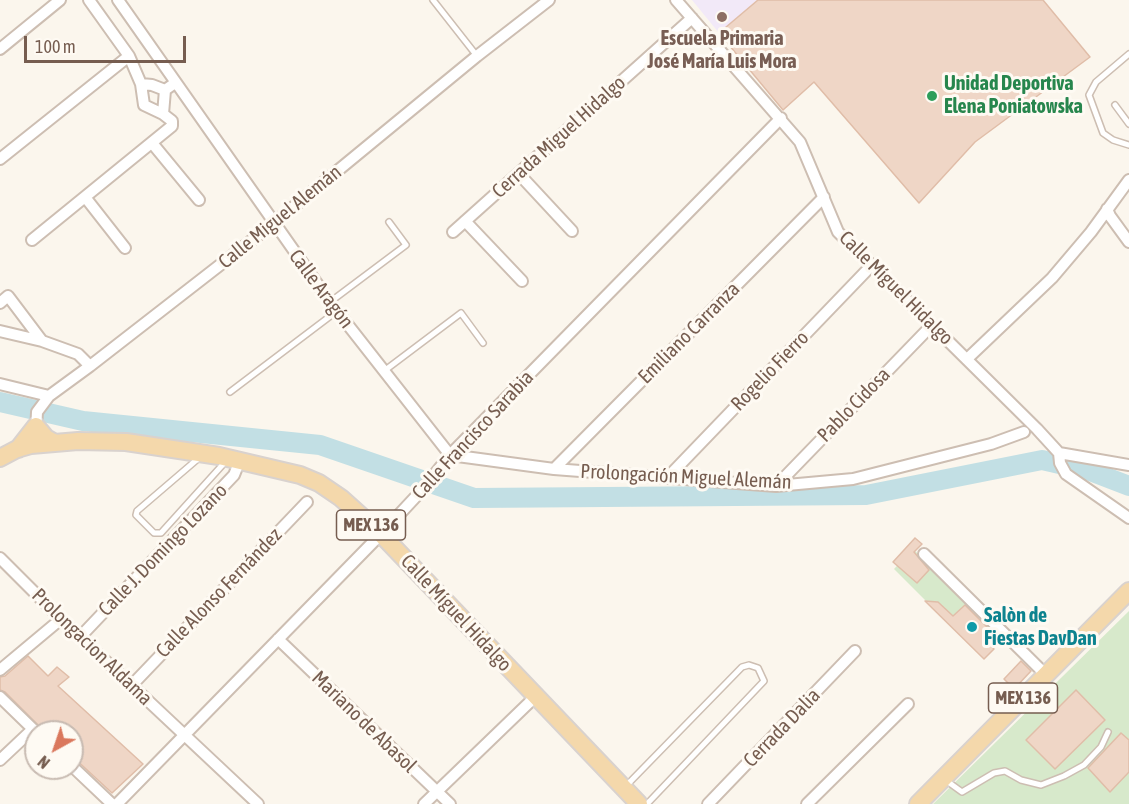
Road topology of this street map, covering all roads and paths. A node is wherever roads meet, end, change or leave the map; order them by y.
1 (60, 0) edge
2 (89, 0) edge
3 (118, 0) edge
4 (433, 0) edge
5 (549, 0) edge
6 (676, 0) edge
7 (692, 18) junction
8 (0, 49) edge
9 (1129, 54) edge
10 (129, 56) junction
11 (477, 56) junction
12 (175, 83) junction
13 (141, 84) junction
14 (165, 90) junction
15 (1115, 105) dead end
16 (163, 114) junction
17 (781, 118) junction
18 (1129, 124) edge
19 (152, 143) junction
20 (1128, 143) edge
21 (0, 159) edge
22 (519, 174) junction
23 (1129, 180) edge
24 (85, 197) junction
25 (824, 197) junction
26 (199, 200) dead end
27 (1107, 209) junction
28 (465, 221) junction
29 (388, 222) dead end
30 (274, 223) junction
31 (572, 231) dead end
32 (453, 232) dead end
33 (32, 240) dead end
34 (1129, 242) edge
35 (124, 248) dead end
36 (871, 267) junction
37 (522, 281) dead end
38 (0, 303) edge
39 (333, 306) junction
40 (932, 325) junction
41 (0, 331) edge
42 (42, 341) junction
43 (483, 343) dead end
44 (967, 359) junction
45 (90, 366) junction
46 (384, 371) junction
47 (0, 384) edge
48 (230, 392) dead end
49 (45, 400) junction
50 (36, 423) junction
51 (1024, 432) dead end
52 (55, 443) junction
53 (11, 452) edge
54 (204, 453) junction
55 (234, 459) junction
56 (446, 459) junction
57 (1061, 462) junction
58 (1129, 465) edge
59 (554, 469) junction
60 (669, 476) junction
61 (776, 486) junction
62 (307, 502) dead end
63 (1129, 518) edge
64 (381, 534) junction
65 (924, 554) dead end
66 (0, 558) edge
67 (1129, 591) edge
68 (61, 619) junction
69 (81, 636) junction
70 (278, 639) junction
71 (855, 651) dead end
72 (0, 670) edge
73 (1046, 675) junction
74 (132, 685) junction
75 (0, 697) edge
76 (535, 697) junction
77 (908, 704) dead end
78 (24, 720) edge
79 (1108, 732) dead end
80 (185, 735) junction
81 (24, 740) edge
82 (0, 760) edge
83 (84, 777) edge
84 (943, 778) junction
85 (624, 788) junction
86 (436, 791) junction
87 (125, 802) edge
88 (112, 804) edge
89 (258, 804) edge
90 (424, 804) edge
91 (450, 804) edge
92 (639, 804) edge
93 (647, 804) edge
94 (708, 804) edge
95 (807, 804) edge
96 (918, 804) edge

1 - 8 street
2 - 10 street
3 - 12 street, Calle Aragón
4 - 11 lane
5 - 11 street, Calle Miguel Alemán
6 - 7 street, Calle Míguel Hidalgo
7 - 17 street, Calle Míguel Hidalgo
7 - 22 street, Cerrada Miguel Hidalgo
9 - 20 lane
10 - 13 street
10 - 21 street
11 - 30 street, Calle Miguel Alemán
12 - 14 street
12 - 30 street, Calle Aragón
13 - 14 street
13 - 16 street
14 - 16 street
15 - 18 lane
16 - 19 street
17 - 25 street, Calle Míguel Hidalgo
17 - 56 street, Calle Francisco Sarabia
19 - 24 street
19 - 26 street
22 - 28 street, Cerrada Miguel Hidalgo
22 - 31 street
23 - 27 street
24 - 33 street
24 - 35 street
25 - 36 street, Calle Míguel Hidalgo
25 - 59 street, Emiliano Carranza
27 - 34 street
27 - 44 street
28 - 32 street, Cerrada Miguel Hidalgo
28 - 37 street
29 - 39 lane
30 - 39 street, Calle Aragón
30 - 45 street, Calle Miguel Alemán
36 - 40 street, Calle Míguel Hidalgo
36 - 60 street, Rogelio Fierro
38 - 42 street
39 - 46 street, Calle Aragón
39 - 48 lane
40 - 44 street, Calle Míguel Hidalgo
40 - 61 street, Pablo Cidosa
41 - 42 street
42 - 45 street
43 - 46 lane
44 - 57 street, Calle Míguel Hidalgo
45 - 49 street, Calle Miguel Alemán
46 - 56 street, Calle Aragón
47 - 49 street
49 - 50 street
50 - 52 main road
50 - 53 main road
51 - 61 street, Prolongación Miguel Alemán
52 - 53 main road, Calle Míguel Hidalgo / MEX 136
52 - 54 main road, Calle Míguel Hidalgo / MEX 136
54 - 55 main road, Calle Míguel Hidalgo / MEX 136
54 - 55 lane
55 - 64 main road, Calle Míguel Hidalgo / MEX 136
55 - 69 street, Calle J. Domingo Lozano
56 - 59 street, Prolongación Miguel Alemán
56 - 64 street, Calle Francisco Sarabia
57 - 58 street
57 - 63 street, Calle Míguel Hidalgo
59 - 60 street, Prolongación Miguel Alemán
60 - 61 street, Prolongación Miguel Alemán
62 - 74 street, Calle Alonso Fernández
64 - 70 street, Calle Francisco Sarabia
64 - 76 main road, Calle Míguel Hidalgo / MEX 136
65 - 73 street
66 - 68 street, Prolongacion Aldama
67 - 73 main road, MEX 136
68 - 69 street, Prolongacion Aldama
68 - 72 street
69 - 74 street, Prolongacion Aldama
70 - 80 street, Calle Francisco Sarabia
70 - 86 street, Mariano de Abasol
71 - 94 street, Cerrada Dalia
73 - 84 main road, MEX 136
74 - 80 street, Prolongacion Aldama
75 - 78 street
76 - 85 main road, Calle Míguel Hidalgo / MEX 136
76 - 86 street
77 - 95 street
79 - 84 lane
80 - 87 street, Calle Francisco Sarabia
80 - 89 street, Prolongacion Aldama
81 - 82 street
83 - 88 street
84 - 96 main road, MEX 136
85 - 92 main road, Calle Míguel Hidalgo / MEX 136
85 - 93 lane
86 - 90 street
86 - 91 street, Mariano de Abasol

